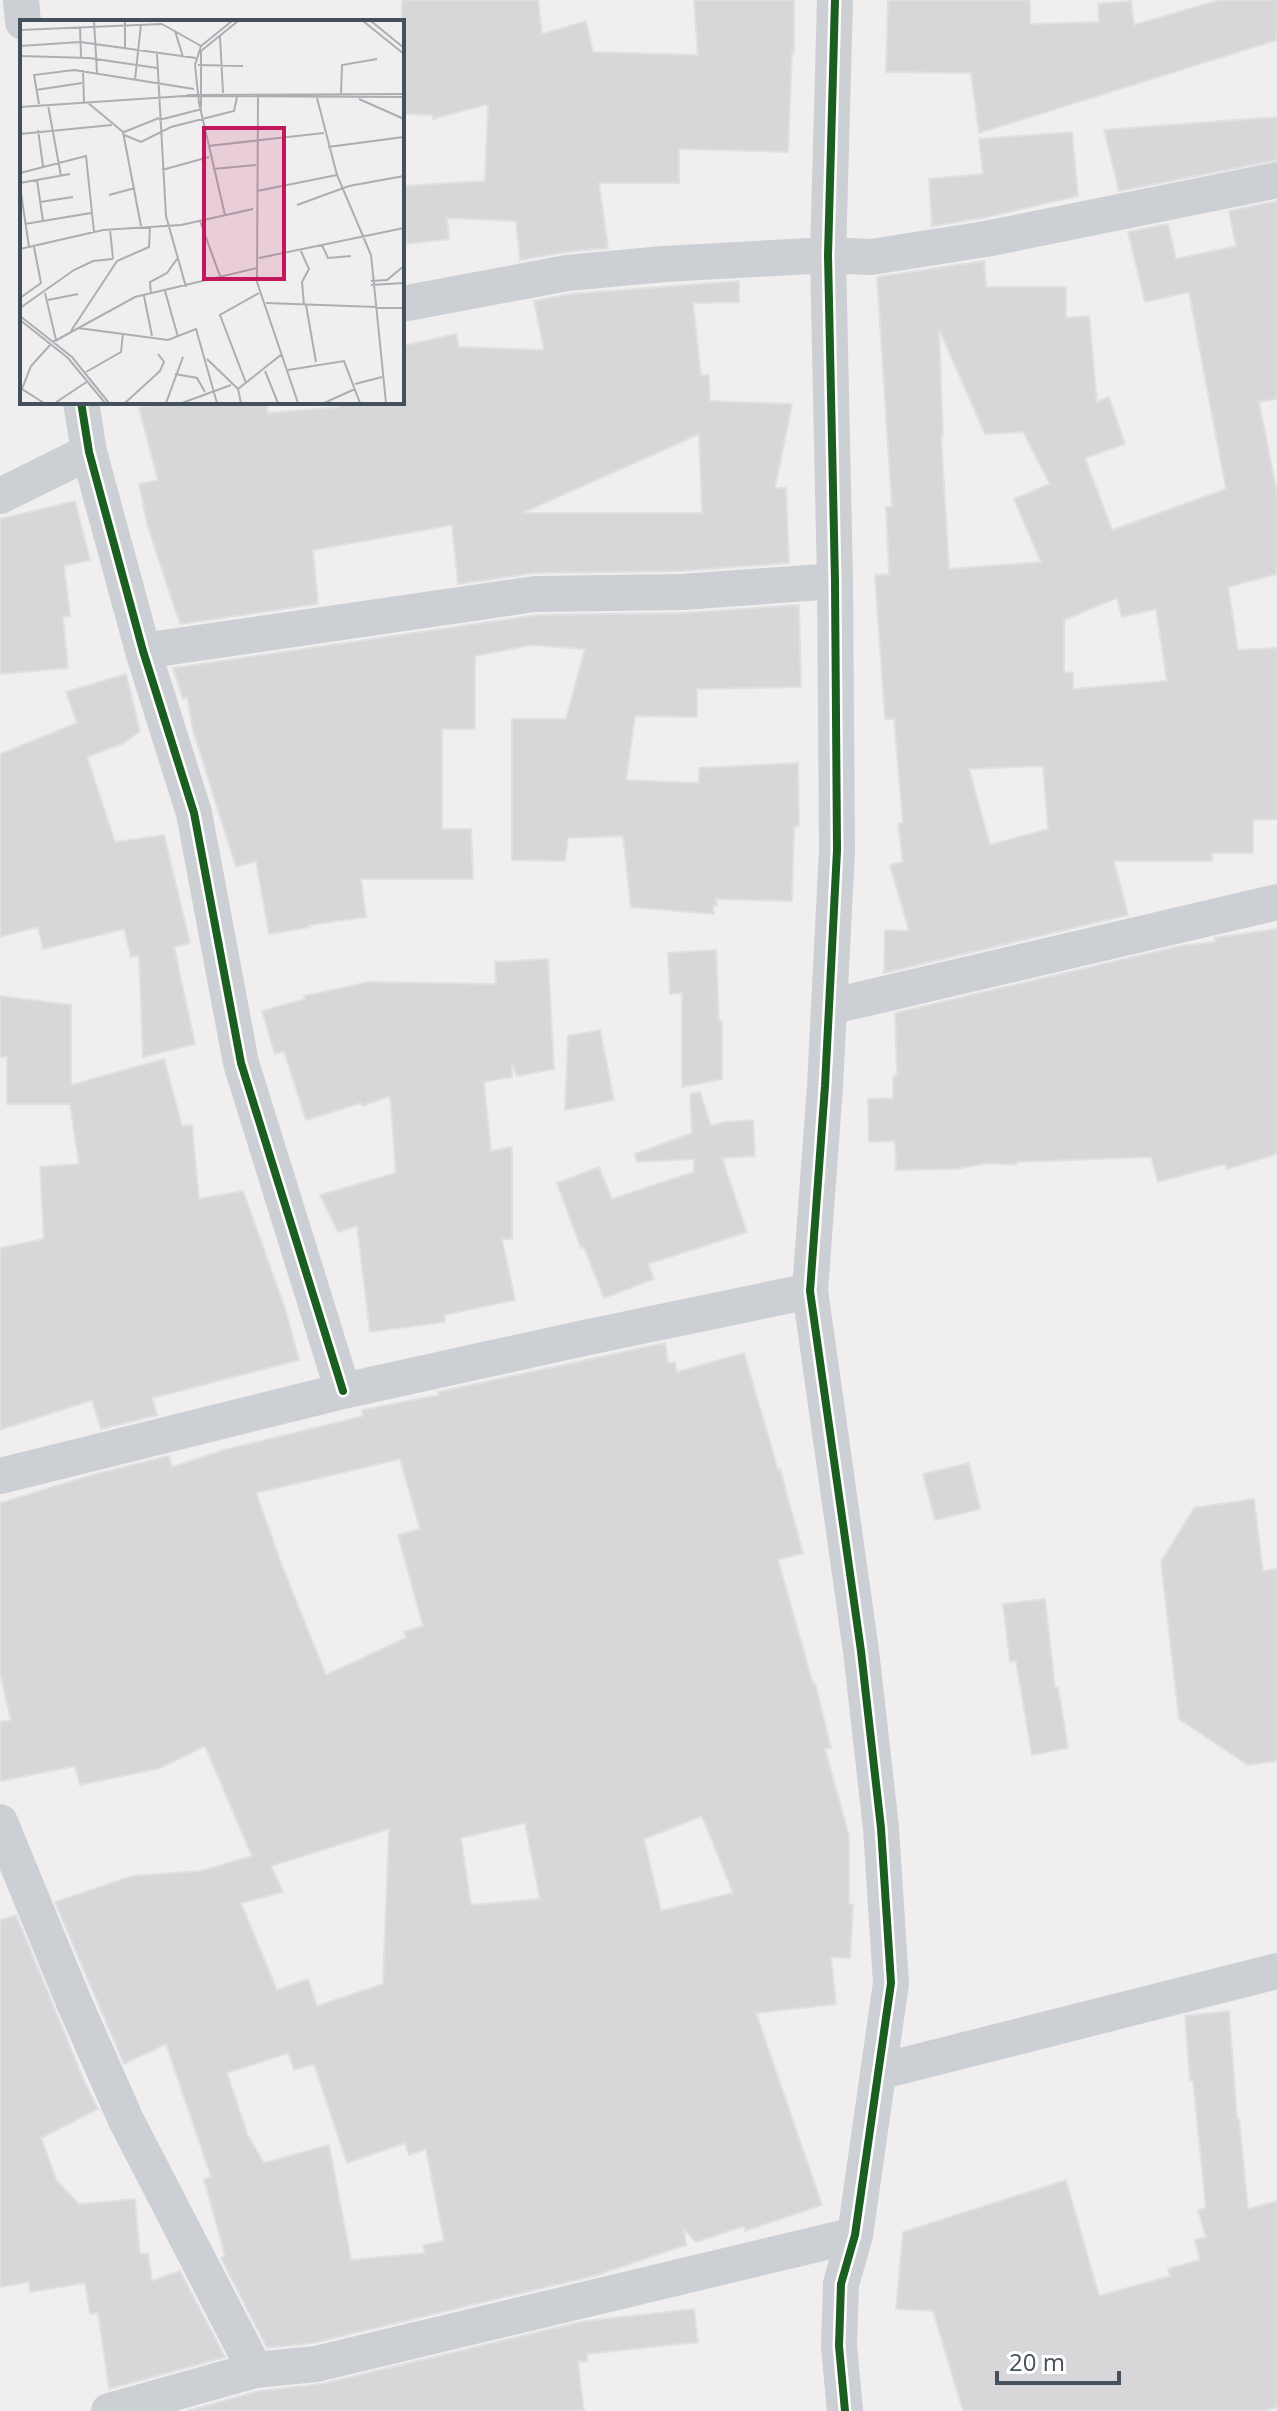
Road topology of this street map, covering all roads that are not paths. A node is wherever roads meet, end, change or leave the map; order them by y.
1 (21, 0) edge
2 (835, 0) edge
3 (23, 20) edge
4 (1277, 180) edge
5 (828, 255) junction
6 (404, 304) edge
7 (81, 404) edge
8 (89, 452) junction
9 (0, 496) edge
10 (835, 581) junction
11 (143, 651) junction
12 (1277, 902) edge
13 (829, 1007) junction
14 (810, 1291) junction
15 (343, 1391) junction
16 (0, 1476) edge
17 (0, 1822) edge
18 (1277, 1971) edge
19 (878, 2072) junction
20 (855, 2235) junction
21 (255, 2370) junction
22 (109, 2411) edge
23 (845, 2411) edge

1 - 3 street
2 - 5 street
4 - 5 street
5 - 6 street
5 - 10 street
7 - 8 street
8 - 9 street
8 - 11 street
10 - 11 street
10 - 13 street
11 - 15 street
12 - 13 street
13 - 14 street
14 - 15 street
14 - 19 street
15 - 16 street
17 - 21 street
18 - 19 street
19 - 20 street
20 - 21 street
20 - 23 street
21 - 22 street

